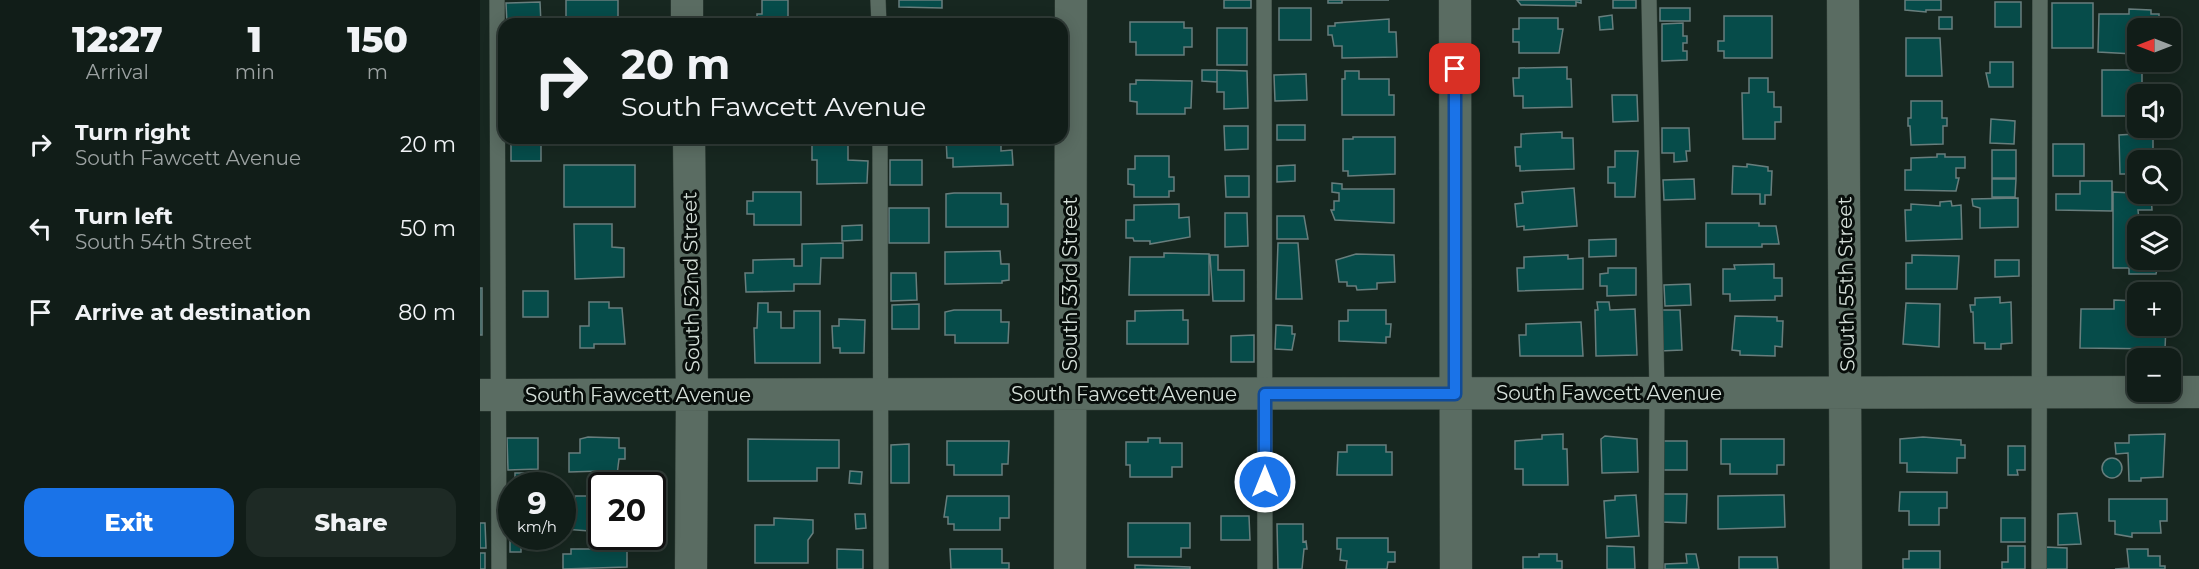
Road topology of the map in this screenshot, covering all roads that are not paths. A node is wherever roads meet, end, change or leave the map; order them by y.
1 (497, 0) edge
2 (687, 0) edge
3 (878, 0) edge
4 (1071, 0) edge
5 (1264, 0) edge
6 (1455, 0) edge
7 (1649, 0) edge
8 (1843, 0) edge
9 (2040, 0) edge
10 (687, 18) edge
11 (879, 18) edge
12 (688, 144) edge
13 (880, 144) edge
14 (2199, 392) edge
15 (1657, 393) junction
16 (1847, 393) junction
17 (2040, 393) junction
18 (1070, 394) junction
19 (1265, 394) junction
20 (1455, 394) junction
21 (490, 395) edge
22 (882, 395) junction
23 (692, 396) junction
24 (499, 569) edge
25 (691, 569) edge
26 (881, 569) edge
27 (1070, 569) edge
28 (1265, 569) edge
29 (1456, 569) edge
30 (1656, 569) edge
31 (1846, 569) edge
32 (2039, 569) edge

1 - 21 lane
2 - 10 street
3 - 11 lane
4 - 18 street, South 53rd Street
5 - 19 lane
6 - 20 street
7 - 15 lane
8 - 16 street, South 55th Street
9 - 17 lane
12 - 23 street, South 52nd Street
13 - 22 lane
14 - 17 street, South Fawcett Avenue
15 - 16 street, South Fawcett Avenue
15 - 20 street, South Fawcett Avenue
15 - 30 lane
16 - 17 street, South Fawcett Avenue
16 - 31 street, South 55th Street
17 - 32 lane
18 - 19 street, South Fawcett Avenue
18 - 22 street, South Fawcett Avenue
18 - 27 street, South 53rd Street
19 - 20 street, South Fawcett Avenue
19 - 28 lane
20 - 29 street
21 - 23 street, South Fawcett Avenue
21 - 24 lane
22 - 23 street, South Fawcett Avenue
22 - 26 lane
23 - 25 street, South 52nd Street

